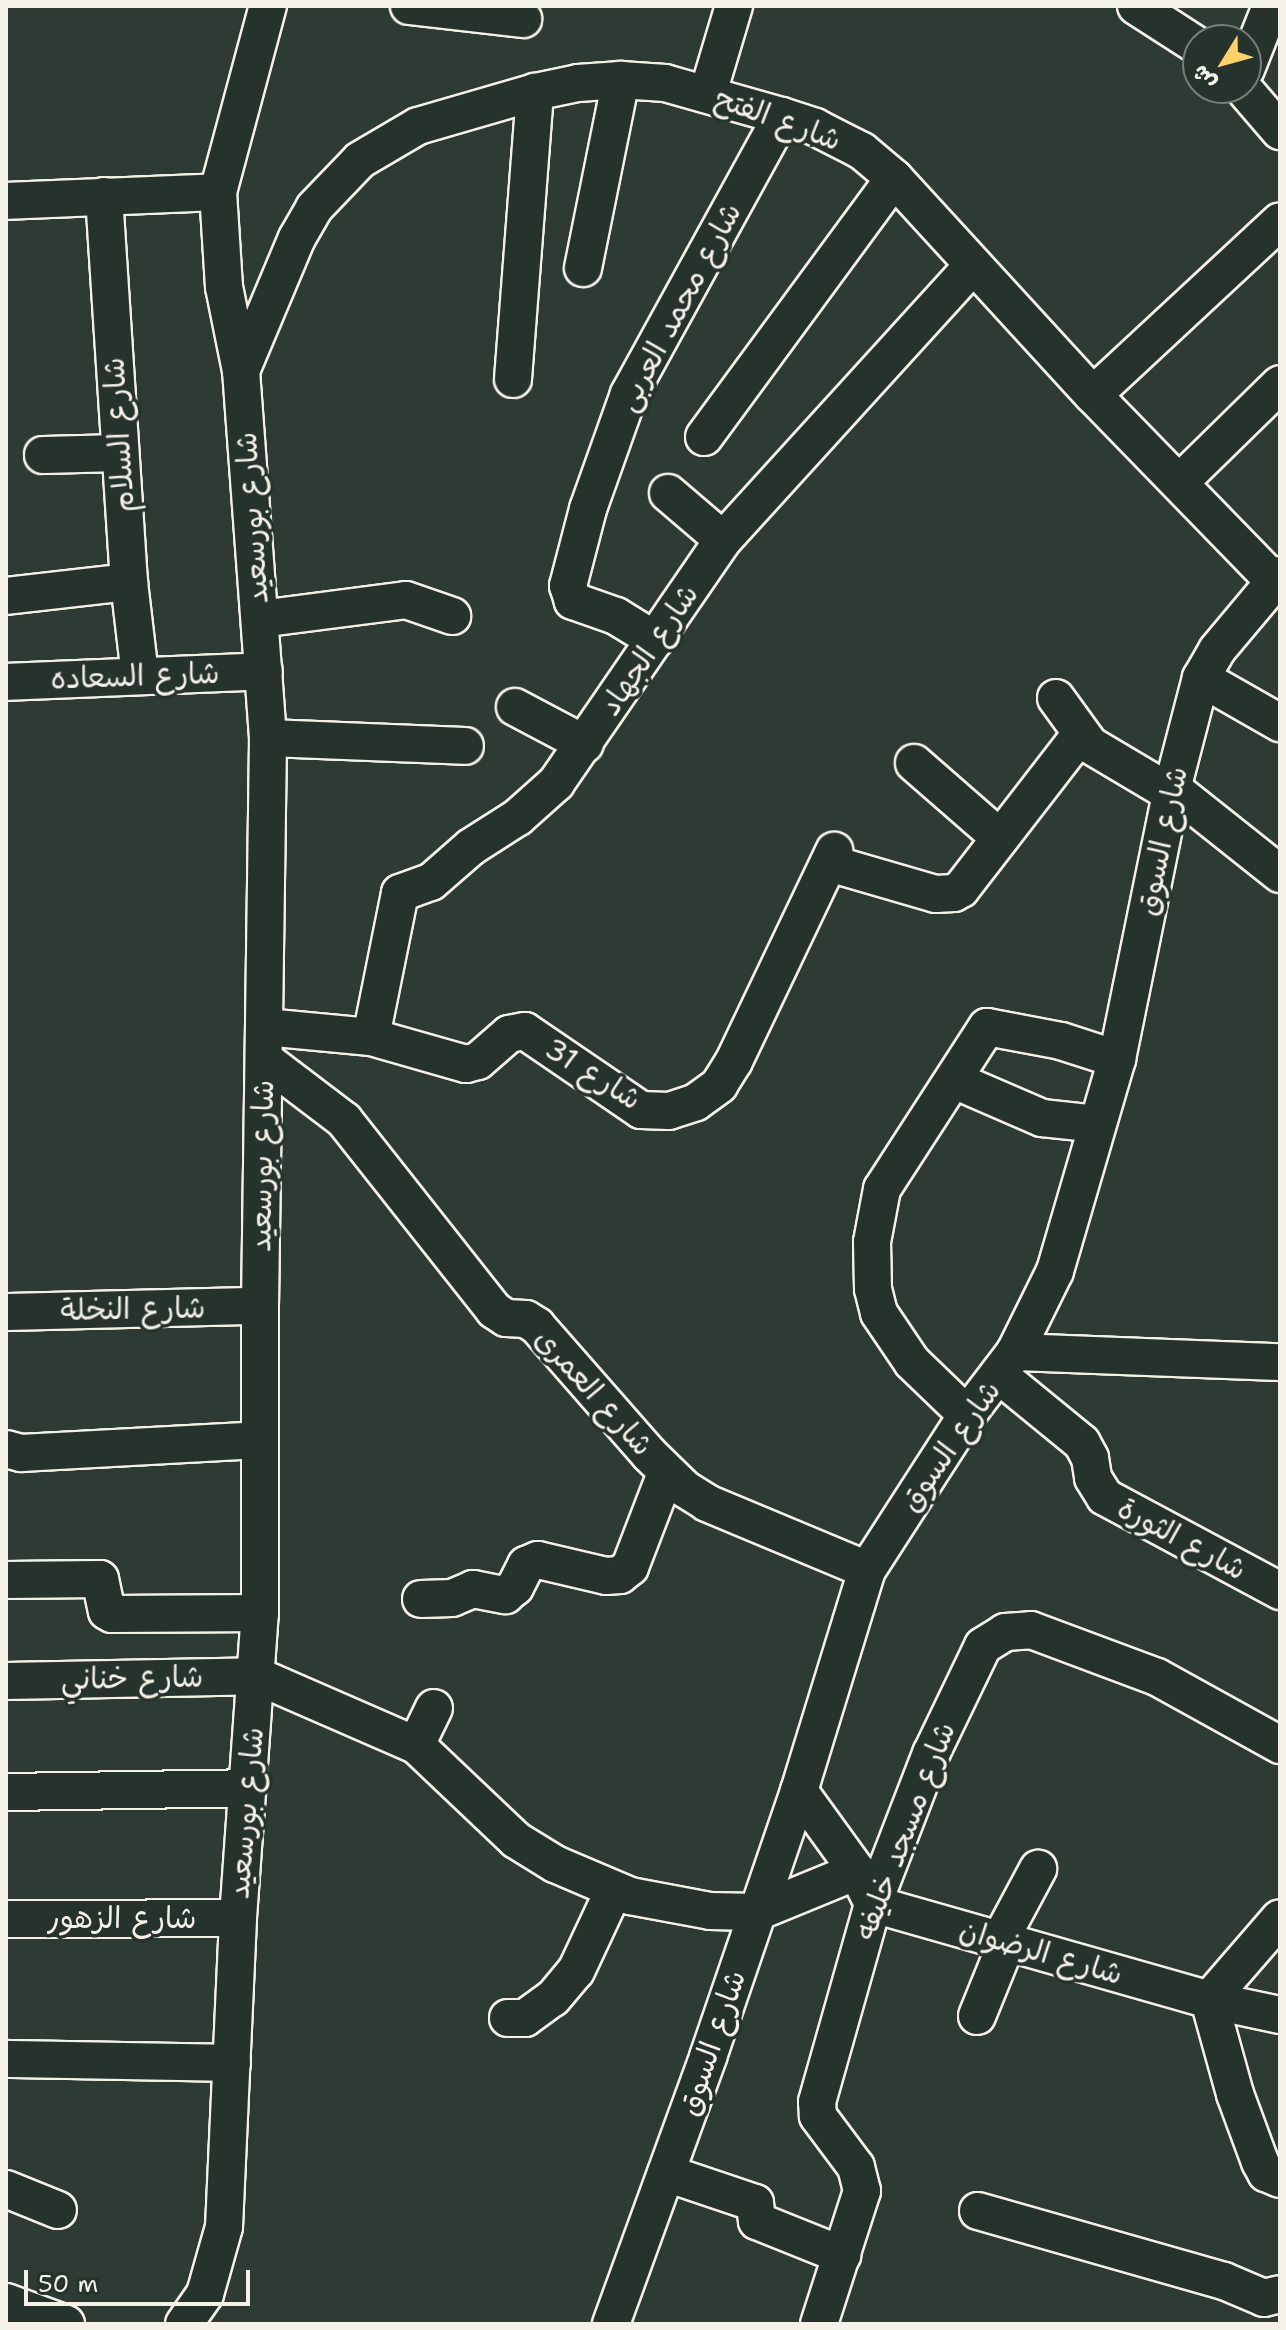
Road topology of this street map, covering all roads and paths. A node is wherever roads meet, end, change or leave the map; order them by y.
1 (268, 6) edge
2 (409, 6) edge
3 (734, 6) edge
4 (1136, 6) edge
5 (1271, 6) edge
6 (523, 19) dead end
7 (1262, 29) edge
8 (1182, 36) edge
9 (621, 80) junction
10 (535, 92) junction
11 (708, 93) junction
12 (1257, 104) edge
13 (782, 116) junction
14 (1280, 131) edge
15 (894, 178) junction
16 (218, 192) junction
17 (104, 196) junction
18 (6, 201) edge
19 (1280, 221) edge
20 (972, 266) junction
21 (583, 268) dead end
22 (241, 371) junction
23 (513, 379) dead end
24 (1280, 384) edge
25 (1093, 395) junction
26 (704, 437) dead end
27 (120, 453) junction
28 (43, 455) dead end
29 (1179, 483) junction
30 (668, 493) dead end
31 (723, 540) junction
32 (1277, 578) edge
33 (129, 582) junction
34 (6, 596) edge
35 (452, 616) dead end
36 (260, 619) junction
37 (655, 640) junction
38 (264, 671) junction
39 (140, 675) junction
40 (1201, 678) junction
41 (6, 682) edge
42 (1056, 698) dead end
43 (515, 707) dead end
44 (1280, 723) edge
45 (1080, 735) junction
46 (268, 738) junction
47 (585, 744) junction
48 (465, 746) dead end
49 (914, 763) dead end
50 (1172, 790) junction
51 (1000, 838) junction
52 (1280, 874) edge
53 (371, 1037) junction
54 (265, 1044) junction
55 (1117, 1059) junction
56 (954, 1080) junction
57 (1097, 1124) junction
58 (260, 1306) junction
59 (6, 1312) edge
60 (1280, 1362) edge
61 (1007, 1364) junction
62 (967, 1415) junction
63 (259, 1440) junction
64 (6, 1449) edge
65 (666, 1473) junction
66 (867, 1570) junction
67 (6, 1580) edge
68 (1280, 1591) edge
69 (421, 1599) dead end
70 (260, 1613) junction
71 (257, 1676) junction
72 (6, 1681) edge
73 (434, 1708) dead end
74 (416, 1745) junction
75 (1280, 1745) edge
76 (248, 1788) junction
77 (799, 1791) junction
78 (6, 1792) edge
79 (1038, 1869) dead end
80 (857, 1871) junction
81 (614, 1890) junction
82 (873, 1904) junction
83 (757, 1912) junction
84 (238, 1918) junction
85 (6, 1919) edge
86 (1275, 1933) edge
87 (1004, 1941) junction
88 (1209, 2000) junction
89 (1280, 2015) edge
90 (977, 2016) dead end
91 (508, 2018) dead end
92 (6, 2059) edge
93 (232, 2063) junction
94 (666, 2173) junction
95 (1278, 2179) edge
96 (6, 2189) edge
97 (58, 2210) dead end
98 (978, 2211) dead end
99 (842, 2255) junction
100 (1280, 2294) edge
101 (6, 2302) edge
102 (66, 2324) edge
103 (184, 2324) edge
104 (611, 2324) edge
105 (819, 2324) edge

1 - 16 street, شارع بورسعيد
2 - 6 street
3 - 11 street
4 - 8 street
5 - 7 street
9 - 10 street, شارع الفتح
9 - 11 street, شارع الفتح
9 - 21 street
10 - 22 street, شارع الفتح
10 - 23 street
11 - 13 street, شارع الفتح
12 - 14 street
13 - 15 street, شارع الفتح
13 - 37 street, شارع محمد العربى
15 - 20 street, شارع الفتح
15 - 26 street
16 - 17 street
16 - 22 street, شارع بورسعيد
17 - 18 street
17 - 27 street, شارع السلام
19 - 25 street
20 - 25 street, شارع الفتح
20 - 31 street, شارع الجهاد
22 - 36 street, شارع بورسعيد
24 - 29 street
25 - 29 street, شارع الفتح
27 - 28 street
27 - 33 street, شارع السلام
29 - 32 street, شارع الفتح
30 - 31 street
31 - 37 street, شارع الجهاد
32 - 40 street, شارع السوق
33 - 34 street
33 - 39 street, شارع السلام
35 - 36 street
36 - 38 street, شارع بورسعيد
37 - 47 street, شارع الجهاد
38 - 39 street, شارع السعاده
38 - 46 street, شارع بورسعيد
39 - 41 street, شارع السعاده
40 - 44 street
40 - 50 street, شارع السوق
42 - 45 street
43 - 47 street
45 - 50 street
45 - 51 street
46 - 48 street
46 - 54 street, شارع بورسعيد
47 - 53 street, شارع الجهاد
49 - 51 street
50 - 52 street
50 - 55 street, شارع السوق
51 - 53 street, شارع 31
53 - 54 street, شارع 31
54 - 58 street, شارع بورسعيد
54 - 65 street, شارع العمرى
55 - 56 street
55 - 57 street, شارع السوق
56 - 57 street
56 - 62 street
57 - 61 street, شارع السوق
58 - 59 street, شارع النخلة
58 - 63 street, شارع بورسعيد
60 - 61 street
61 - 62 street, شارع السوق
61 - 68 street, شارع الثورة
62 - 66 street, شارع السوق
63 - 64 street
63 - 70 street, شارع بورسعيد
65 - 66 street, شارع العمرى
65 - 69 street
66 - 77 street, شارع السوق
67 - 70 street
70 - 71 street, شارع بورسعيد
71 - 72 street, شارع خناني
71 - 74 street
71 - 76 street, شارع بورسعيد
73 - 74 street
74 - 81 street
75 - 82 street, شارع مسجد خليفه
76 - 78 street
76 - 84 street, شارع بورسعيد
77 - 80 street
77 - 83 street, شارع السوق
79 - 87 street
80 - 82 street
80 - 83 street
81 - 83 street
81 - 91 street
82 - 87 street, شارع الرضوان
82 - 99 street, شارع مسجد خليفه
83 - 94 street, شارع السوق
84 - 85 street, شارع الزهور
84 - 93 street, شارع بورسعيد
86 - 88 street
87 - 88 street, شارع الرضوان
87 - 90 street
88 - 89 street, شارع الرضوان
88 - 95 street
92 - 93 street
93 - 103 street, شارع بورسعيد
94 - 99 street
94 - 104 street, شارع السوق
96 - 97 street
98 - 100 street
99 - 105 street, شارع مسجد خليفه
101 - 102 street

